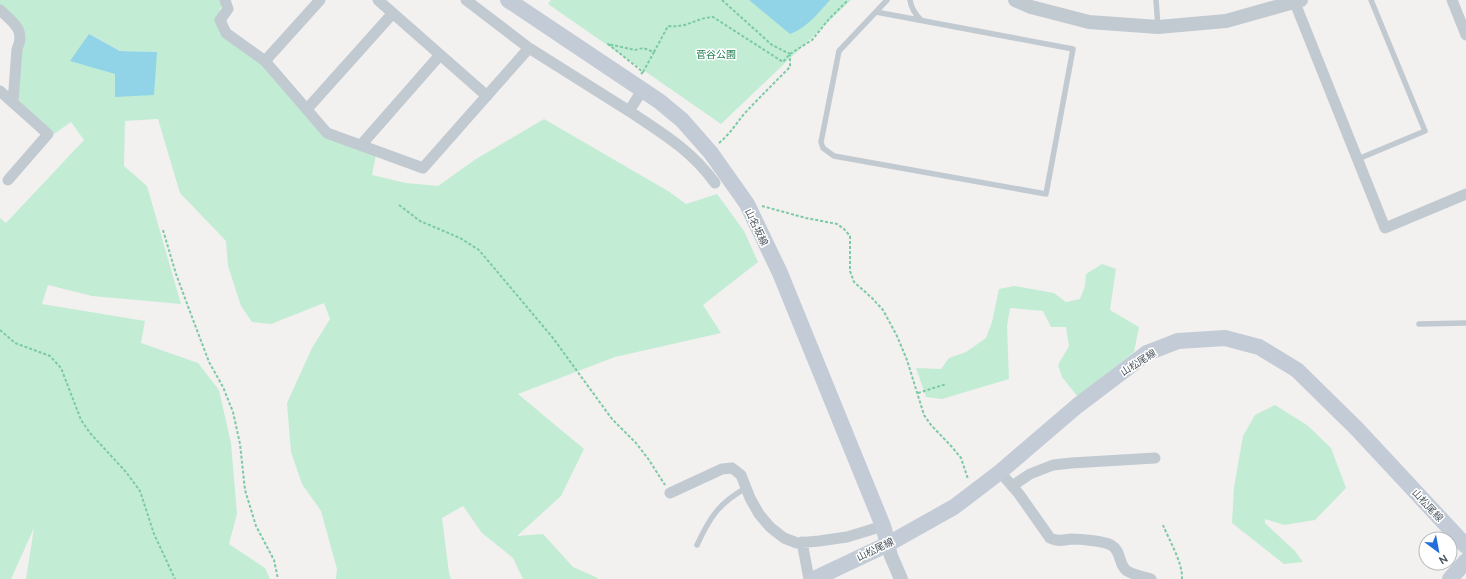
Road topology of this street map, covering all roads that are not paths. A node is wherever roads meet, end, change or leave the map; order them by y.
1 (236, 0) edge
2 (320, 0) edge
3 (378, 0) edge
4 (466, 0) edge
5 (508, 0) edge
6 (887, 0) edge
7 (910, 0) edge
8 (1015, 0) edge
9 (1156, 0) edge
10 (1371, 0) edge
11 (1452, 0) edge
12 (1298, 1) edge
13 (226, 5) edge
14 (0, 10) edge
15 (876, 12) junction
16 (393, 13) junction
17 (922, 21) junction
18 (1158, 27) junction
19 (1466, 35) edge
20 (529, 48) junction
21 (440, 55) junction
22 (265, 61) junction
23 (643, 90) junction
24 (0, 91) edge
25 (487, 96) junction
26 (13, 103) junction
27 (307, 109) junction
28 (629, 111) junction
29 (361, 145) junction
30 (1358, 159) junction
31 (8, 180) dead end
32 (716, 183) dead end
33 (1466, 194) edge
34 (1466, 323) edge
35 (1419, 324) dead end
36 (1155, 458) dead end
37 (1000, 472) junction
38 (1012, 486) junction
39 (746, 488) junction
40 (670, 493) road end
41 (883, 526) junction
42 (802, 542) junction
43 (888, 544) junction
44 (697, 545) dead end
45 (1466, 546) edge
46 (1466, 561) edge
47 (809, 579) edge
48 (814, 579) edge
49 (901, 579) edge
50 (1151, 579) edge
51 (1450, 579) edge

1 - 13 street
2 - 22 street
3 - 16 street
4 - 20 street
5 - 23 main road, 山名坂線
6 - 15 lane
7 - 17 lane
8 - 18 street
9 - 18 lane
10 - 30 lane
11 - 19 street
12 - 18 street
12 - 30 street
13 - 22 street
14 - 26 street
15 - 17 lane
15 - 17 lane
16 - 21 street
16 - 27 street
20 - 25 street
20 - 28 street
21 - 25 street
21 - 29 street
22 - 27 street
23 - 28 street
23 - 41 main road, 山名坂線
24 - 26 street
25 - 29 street
26 - 31 street
27 - 29 street
28 - 32 street
30 - 33 street
34 - 35 lane
36 - 38 street
37 - 38 street
37 - 43 main road, 山松尾線
37 - 45 main road, 山松尾線
38 - 50 street
39 - 40 street
39 - 42 street
39 - 44 lane
41 - 42 street
41 - 43 main road, 山名坂線
42 - 47 street
43 - 48 main road, 山松尾線
43 - 49 street
46 - 51 main road

